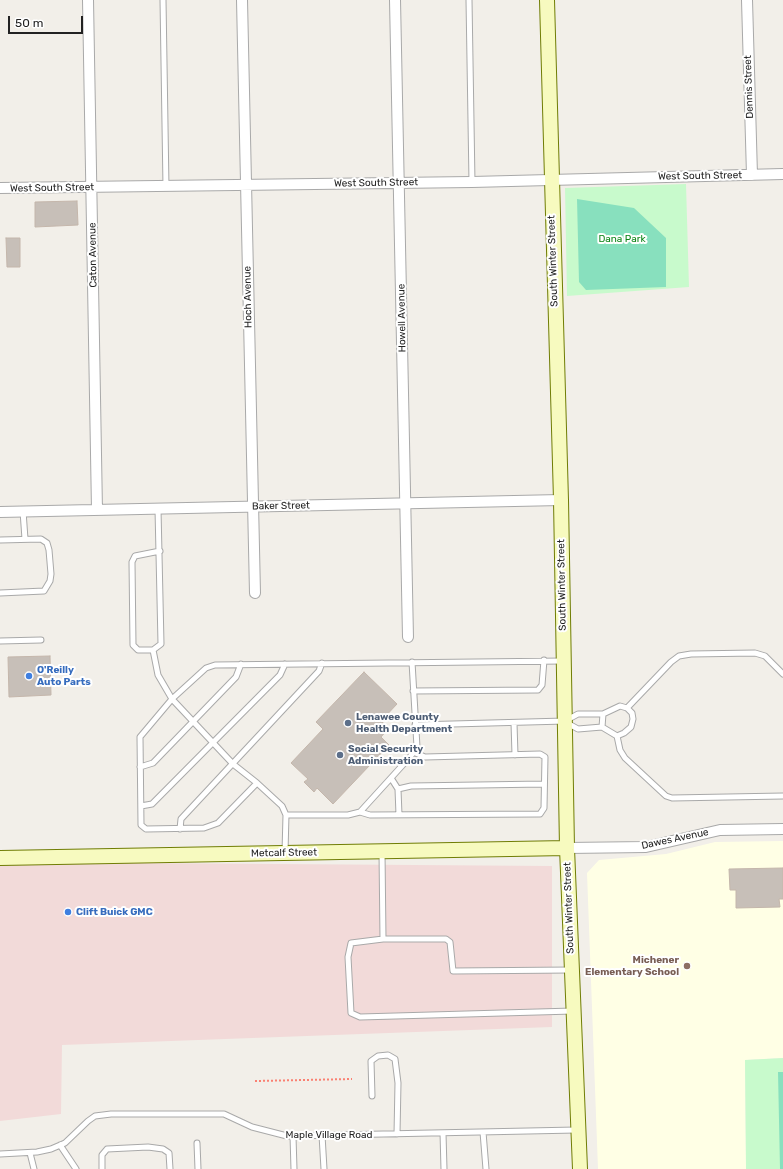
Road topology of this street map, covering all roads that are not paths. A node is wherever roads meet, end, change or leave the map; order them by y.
1 (88, 0) edge
2 (163, 0) edge
3 (242, 0) edge
4 (395, 0) edge
5 (469, 0) edge
6 (547, 0) edge
7 (747, 0) edge
8 (783, 174) edge
9 (752, 175) junction
10 (551, 180) junction
11 (472, 182) junction
12 (399, 183) junction
13 (246, 186) junction
14 (92, 187) junction
15 (166, 187) junction
16 (0, 188) edge
17 (561, 500) junction
18 (406, 504) junction
19 (252, 506) junction
20 (158, 509) junction
21 (97, 510) junction
22 (23, 511) junction
23 (0, 512) edge
24 (25, 539) junction
25 (0, 540) edge
26 (160, 552) junction
27 (255, 593) dead end
28 (0, 594) edge
29 (408, 637) dead end
30 (41, 640) dead end
31 (0, 641) edge
32 (153, 650) junction
33 (544, 660) junction
34 (564, 660) junction
35 (412, 662) junction
36 (322, 663) junction
37 (241, 664) junction
38 (285, 664) junction
39 (783, 674) edge
40 (413, 691) junction
41 (172, 699) junction
42 (626, 708) junction
43 (603, 714) junction
44 (194, 721) junction
45 (565, 721) junction
46 (514, 723) junction
47 (415, 725) junction
48 (602, 727) junction
49 (617, 736) junction
50 (213, 742) junction
51 (413, 752) junction
52 (514, 754) junction
53 (233, 764) junction
54 (140, 766) junction
55 (391, 778) junction
56 (257, 782) junction
57 (544, 784) junction
58 (398, 789) junction
59 (783, 796) edge
60 (141, 806) junction
61 (360, 812) junction
62 (286, 815) junction
63 (399, 815) junction
64 (180, 829) junction
65 (783, 829) edge
66 (567, 848) junction
67 (382, 852) junction
68 (285, 853) junction
69 (0, 858) edge
70 (383, 939) junction
71 (571, 970) junction
72 (573, 1011) junction
73 (372, 1096) dead end
74 (578, 1130) junction
75 (483, 1132) junction
76 (443, 1133) junction
77 (397, 1134) junction
78 (293, 1136) junction
79 (322, 1136) junction
80 (197, 1143) dead end
81 (60, 1146) junction
82 (30, 1153) junction
83 (0, 1154) edge
84 (34, 1169) edge
85 (76, 1169) edge
86 (102, 1169) edge
87 (170, 1169) edge
88 (198, 1169) edge
89 (294, 1169) edge
90 (324, 1169) edge
91 (444, 1169) edge
92 (486, 1169) edge
93 (580, 1169) edge

1 - 14 street, Caton Avenue
2 - 15 lane
3 - 13 street, Hoch Avenue
4 - 12 street, Howell Avenue
5 - 11 lane
6 - 10 street, South Winter Street
7 - 9 street, Dennis Street
8 - 9 street, West South Street
9 - 10 street, West South Street
10 - 11 street, West South Street
10 - 17 street, South Winter Street
11 - 12 street, West South Street
12 - 13 street, West South Street
12 - 18 street, Howell Avenue
13 - 15 street, West South Street
13 - 19 street, Hoch Avenue
14 - 15 street, West South Street
14 - 16 street, West South Street
14 - 21 street, Caton Avenue
17 - 18 street, Baker Street
17 - 34 street, South Winter Street
18 - 19 street, Baker Street
18 - 29 street, Howell Avenue
19 - 20 street, Baker Street
19 - 27 street, Hoch Avenue
20 - 21 street, Baker Street
20 - 26 lane
21 - 22 street, Baker Street
22 - 23 street, Baker Street
22 - 24 lane
24 - 25 lane
24 - 28 lane
26 - 32 lane
26 - 32 lane
30 - 31 lane
32 - 41 lane
33 - 34 lane
33 - 35 lane
33 - 40 lane
34 - 45 street, South Winter Street
35 - 36 lane
35 - 40 lane
36 - 38 lane
36 - 53 lane
37 - 38 lane
37 - 41 lane
37 - 44 lane
38 - 50 lane
39 - 42 lane
40 - 47 lane
41 - 44 lane
41 - 54 lane
42 - 43 lane
42 - 49 lane
43 - 45 lane
43 - 48 lane
44 - 50 lane
44 - 54 lane
45 - 46 lane
45 - 48 lane
45 - 66 street, South Winter Street
46 - 47 lane
46 - 52 lane
47 - 51 lane
48 - 49 lane
49 - 59 lane
50 - 53 lane
50 - 60 lane
51 - 52 lane
51 - 55 lane
52 - 57 lane
53 - 56 lane
53 - 64 lane
54 - 60 lane
55 - 58 lane
55 - 61 lane
56 - 62 lane
56 - 64 lane
57 - 58 lane
57 - 63 lane
58 - 63 lane
60 - 64 lane
61 - 62 lane
61 - 63 lane
62 - 68 lane
65 - 66 street, Dawes Avenue
66 - 67 street, Metcalf Street
66 - 71 street, South Winter Street
67 - 68 street, Metcalf Street
67 - 70 lane
68 - 69 street, Metcalf Street
70 - 71 lane
70 - 72 lane
71 - 72 street, South Winter Street
72 - 74 street, South Winter Street
73 - 77 lane
74 - 75 lane, Maple Village Road
74 - 93 street, South Winter Street
75 - 76 lane, Maple Village Road
75 - 92 lane
76 - 77 lane, Maple Village Road
76 - 91 lane
77 - 79 lane, Maple Village Road
78 - 79 lane, Maple Village Road
78 - 81 lane, Maple Village Road
78 - 89 lane
79 - 90 lane
80 - 88 lane
81 - 82 lane, Maple Village Road
81 - 85 lane
82 - 83 lane, Maple Village Road
82 - 84 lane
86 - 87 lane

